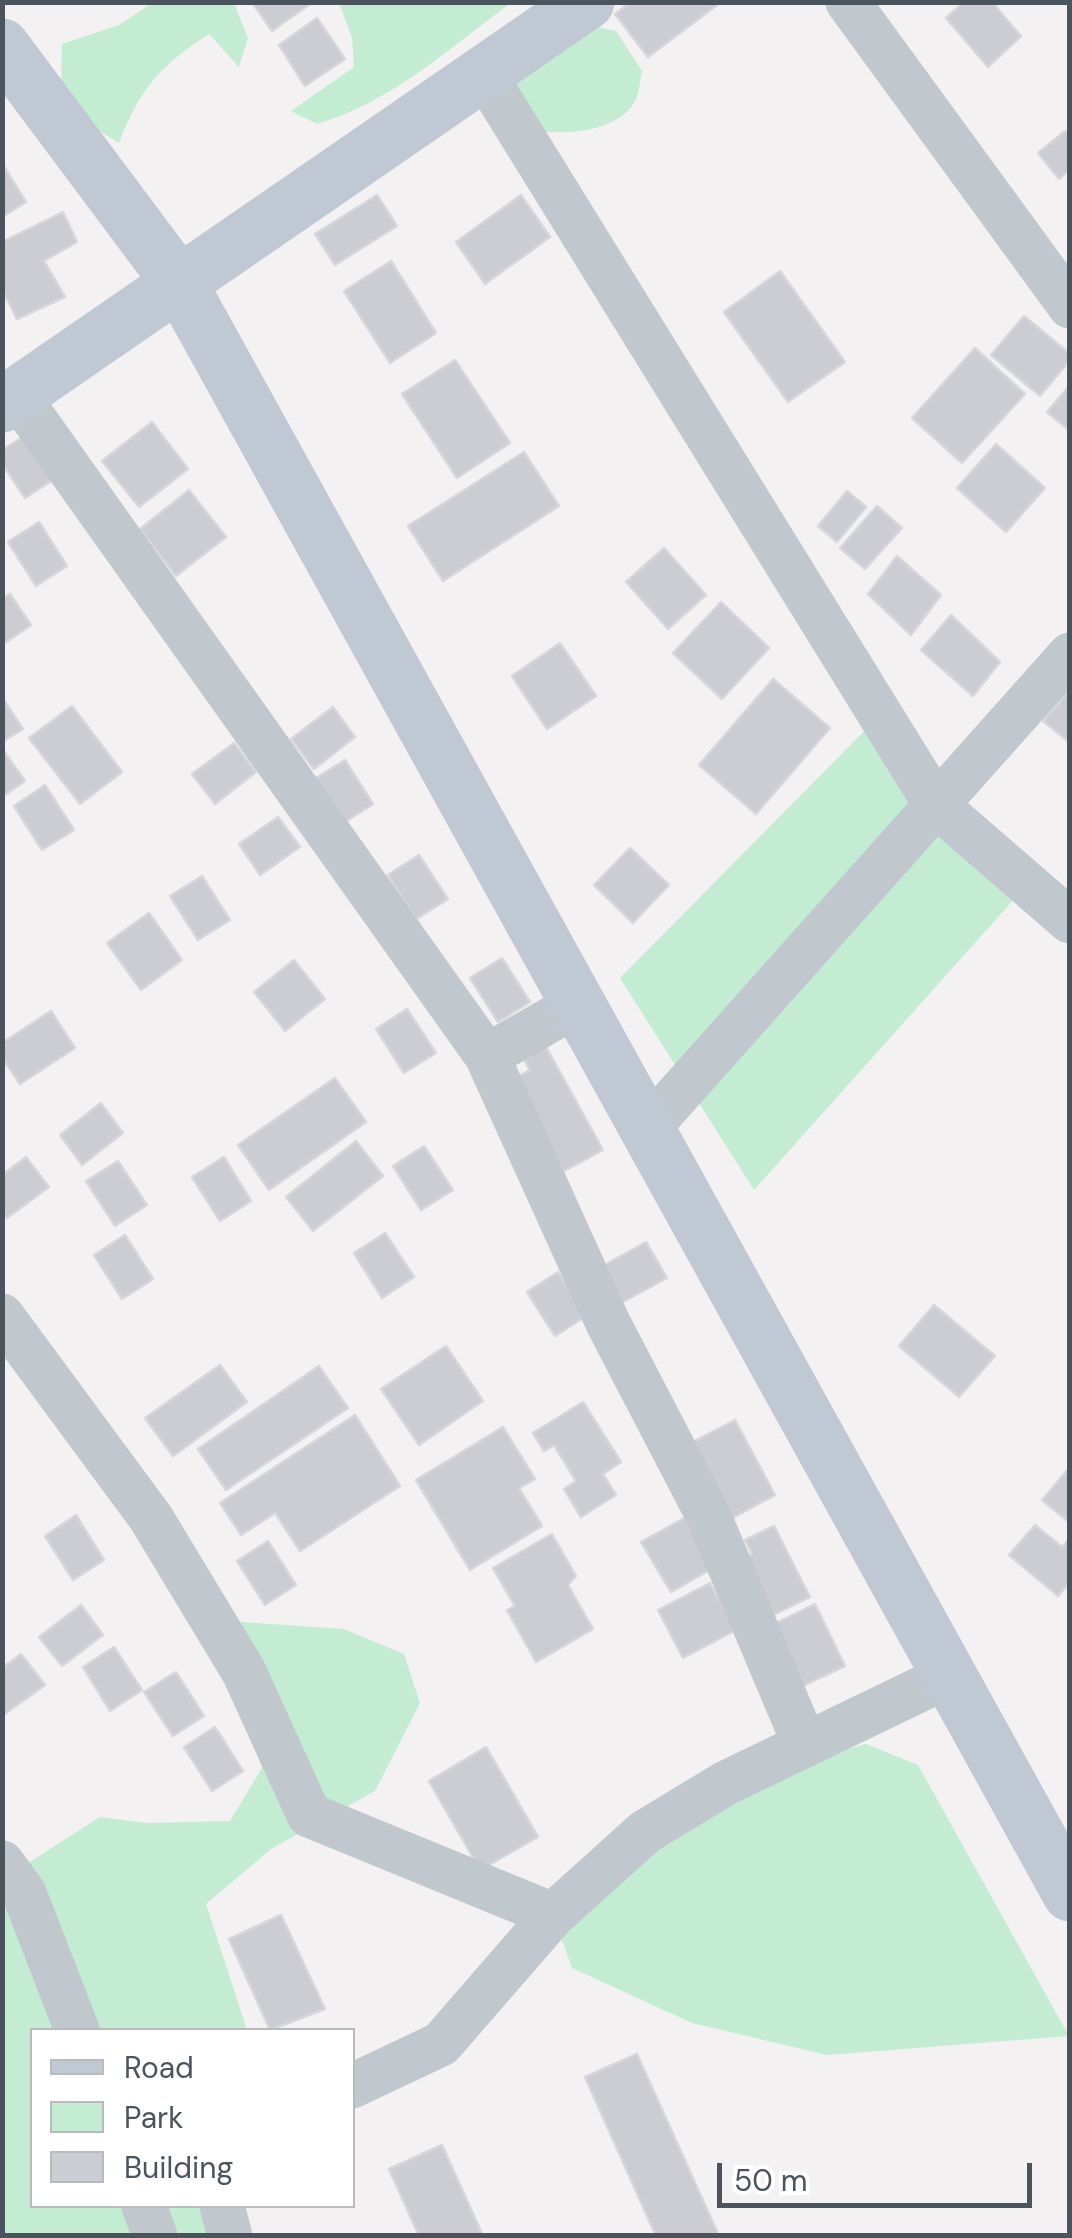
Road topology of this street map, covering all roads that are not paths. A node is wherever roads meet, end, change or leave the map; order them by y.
1 (587, 2) edge
2 (848, 2) edge
3 (2, 46) edge
4 (484, 74) junction
5 (180, 284) junction
6 (1070, 306) edge
7 (10, 400) edge
8 (1070, 654) edge
9 (936, 805) junction
10 (1070, 921) edge
11 (580, 1003) junction
12 (487, 1056) junction
13 (649, 1127) junction
14 (2, 1316) edge
15 (952, 1674) junction
16 (805, 1745) junction
17 (2, 1864) edge
18 (1070, 1894) edge
19 (552, 1915) junction
20 (77, 2028) edge
21 (355, 2085) edge
22 (145, 2208) edge
23 (223, 2208) edge
24 (155, 2236) edge
25 (230, 2236) edge

1 - 4 street
2 - 6 street
3 - 5 street
4 - 5 street
4 - 9 street
5 - 7 street
5 - 11 street
7 - 12 street
8 - 9 street
9 - 10 street
9 - 13 street
11 - 12 street
11 - 13 street
12 - 16 street
13 - 15 street
14 - 19 street
15 - 16 street
15 - 18 street
16 - 19 street
17 - 20 street
19 - 21 street
22 - 24 street
23 - 25 street

